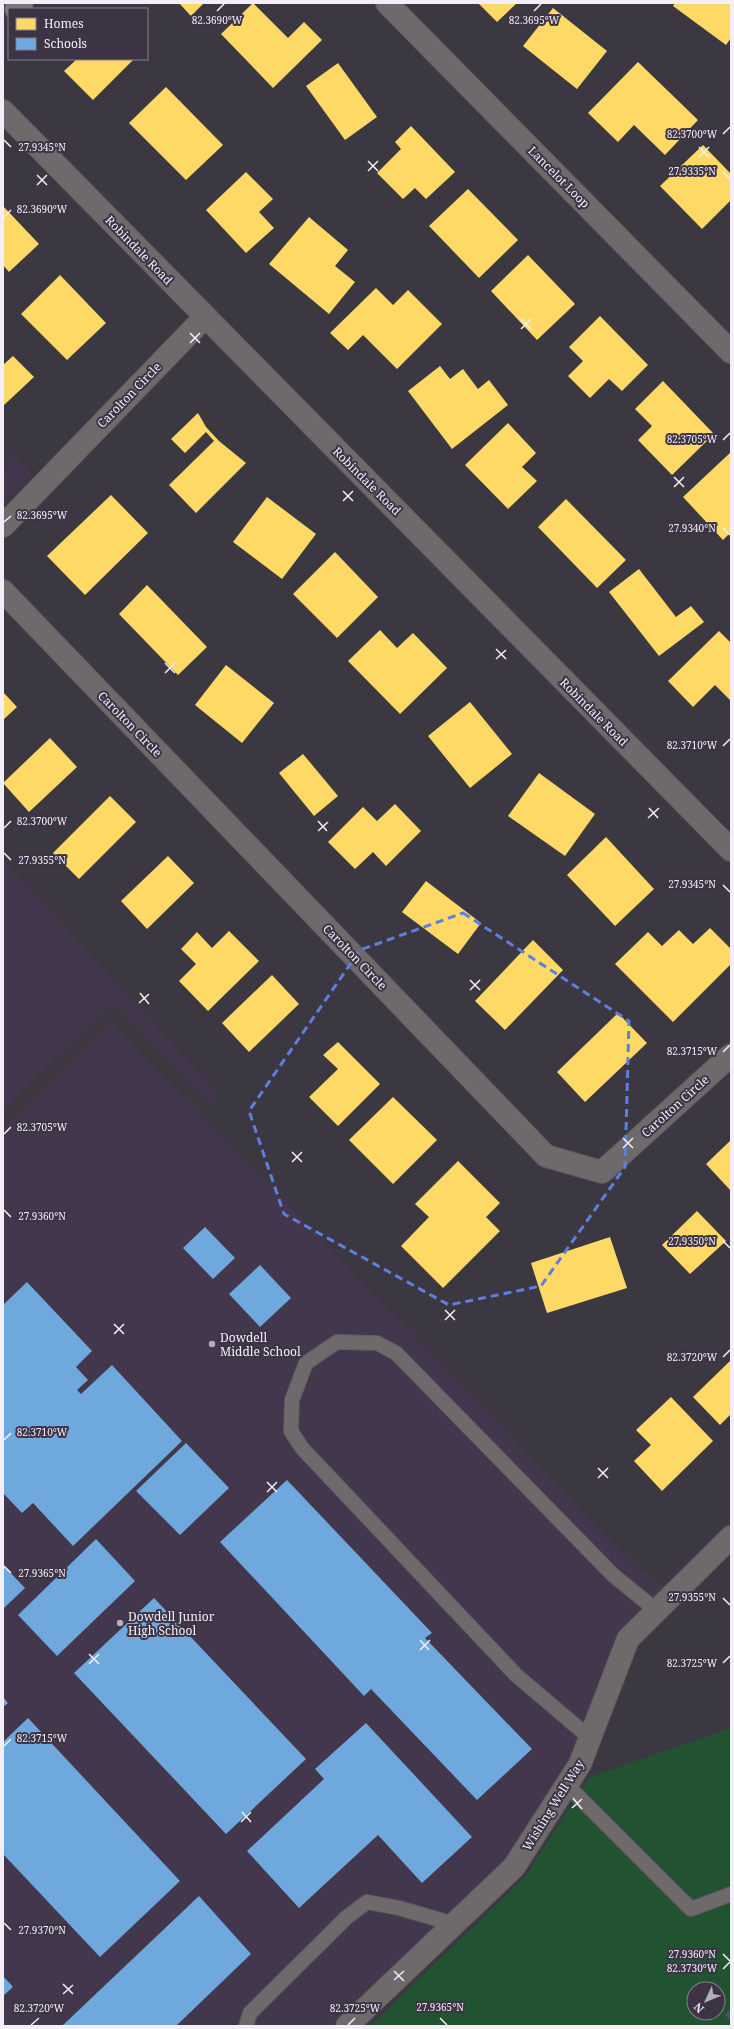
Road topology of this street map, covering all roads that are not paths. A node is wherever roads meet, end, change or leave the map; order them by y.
1 (387, 3) edge
2 (3, 111) edge
3 (205, 317) junction
4 (731, 352) edge
5 (3, 526) edge
6 (3, 591) edge
7 (731, 850) edge
8 (731, 1055) edge
9 (731, 1537) edge
10 (656, 1610) junction
11 (590, 1738) junction
12 (567, 1784) junction
13 (731, 1894) edge
14 (454, 1924) junction
15 (246, 2026) edge
16 (347, 2026) edge

1 - 4 street, Lancelot Loop
2 - 3 street, Robindale Road
3 - 5 street, Carolton Circle
3 - 7 street, Robindale Road
6 - 8 street, Carolton Circle
9 - 10 street, Wishing Well Way
10 - 11 street, Wishing Well Way
10 - 11 lane
11 - 12 street, Wishing Well Way
12 - 13 lane
12 - 14 street, Wishing Well Way
14 - 15 lane
14 - 16 street, Wishing Well Way

